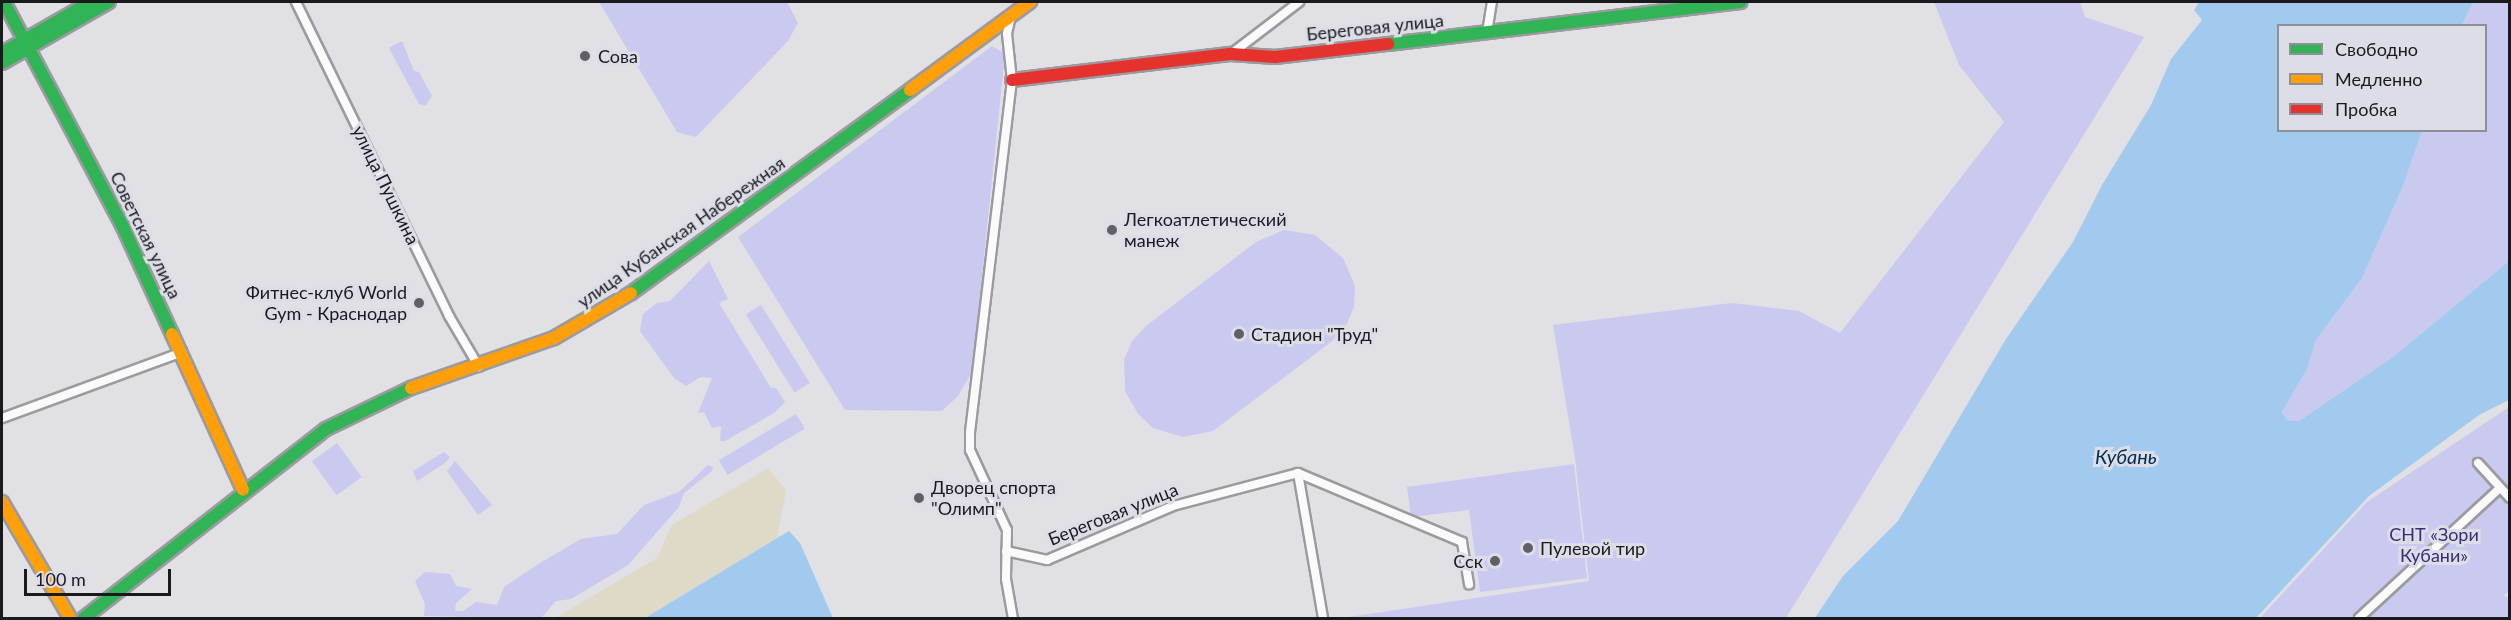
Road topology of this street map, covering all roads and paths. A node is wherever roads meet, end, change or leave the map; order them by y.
1 (4, 2) edge
2 (91, 2) edge
3 (109, 2) edge
4 (296, 2) edge
5 (1011, 2) edge
6 (1030, 2) edge
7 (1299, 2) edge
8 (1492, 2) edge
9 (1741, 2) edge
10 (1691, 4) edge
11 (1011, 15) junction
12 (1487, 33) junction
13 (27, 43) junction
14 (2, 53) edge
15 (1232, 54) junction
16 (2, 63) edge
17 (1012, 80) junction
18 (182, 352) junction
19 (479, 367) junction
20 (2, 418) edge
21 (2478, 463) dead end
22 (1298, 473) junction
23 (2499, 489) junction
24 (243, 490) junction
25 (2510, 498) edge
26 (2, 502) edge
27 (1006, 551) junction
28 (1469, 584) dead end
29 (70, 618) edge
30 (84, 618) edge
31 (1013, 618) edge
32 (1323, 618) edge
33 (2359, 618) edge

1 - 13 street, Советская улица
2 - 13 street
3 - 13 street
4 - 19 street, улица Пушкина
5 - 11 street
6 - 11 street, улица Кубанская Набережная
7 - 15 street
8 - 12 street
9 - 10 street, Береговая улица
10 - 12 street, Береговая улица
11 - 17 street
11 - 19 street, улица Кубанская Набережная
12 - 15 street, Береговая улица
13 - 14 street
13 - 16 street
13 - 18 street, Советская улица
15 - 17 street, Береговая улица
17 - 27 street
18 - 20 street
18 - 24 street, Советская улица
19 - 24 street, улица Кубанская Набережная
21 - 23 street
22 - 27 street, Береговая улица
22 - 28 street
22 - 32 street
23 - 25 street
23 - 33 street
24 - 30 street, улица Кубанская Набережная
26 - 29 street
27 - 31 street

